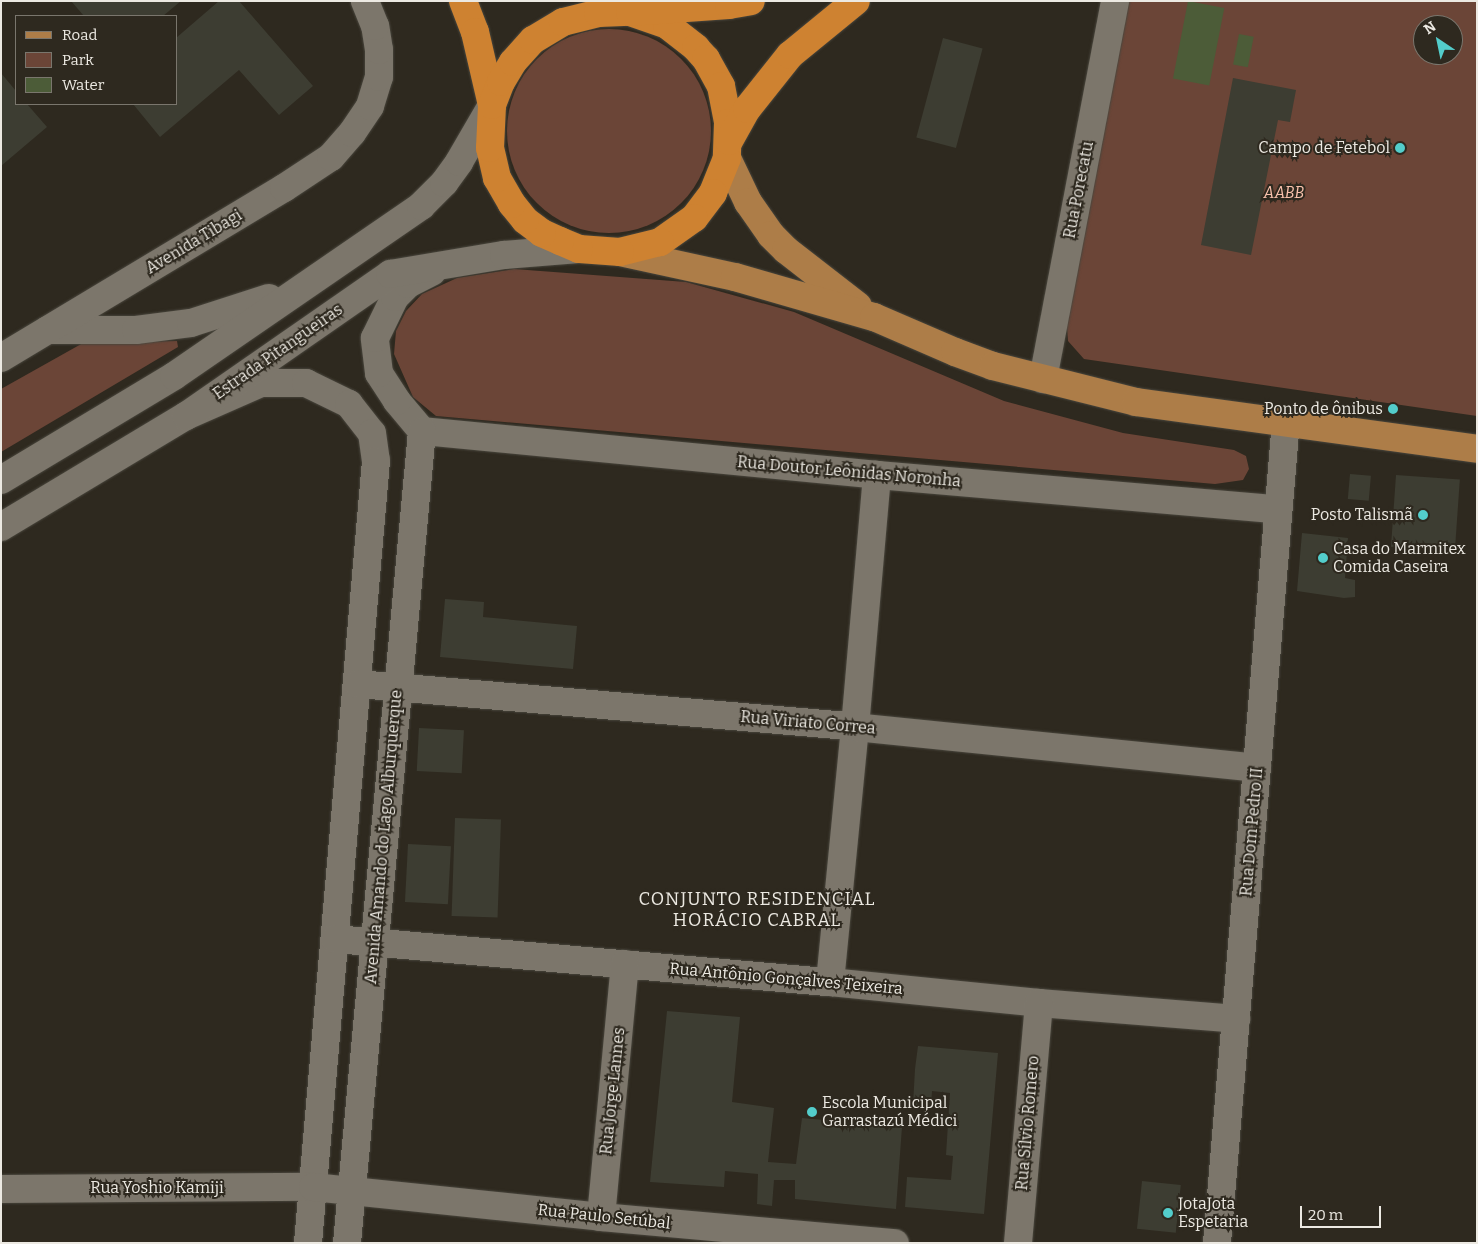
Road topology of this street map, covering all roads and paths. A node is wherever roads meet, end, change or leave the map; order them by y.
1 (365, 1) edge
2 (463, 1) edge
3 (603, 1) edge
4 (750, 1) edge
5 (856, 1) edge
6 (1115, 1) edge
7 (630, 12) junction
8 (492, 105) junction
9 (728, 149) junction
10 (579, 249) junction
11 (620, 252) junction
12 (450, 263) junction
13 (310, 281) junction
14 (874, 317) junction
15 (48, 330) junction
16 (1, 358) edge
17 (1043, 379) junction
18 (186, 416) junction
19 (1286, 422) junction
20 (422, 431) junction
21 (1477, 449) edge
22 (877, 475) junction
23 (1, 480) edge
24 (1277, 509) junction
25 (1, 527) edge
26 (358, 684) junction
27 (396, 687) junction
28 (855, 727) junction
29 (1257, 768) junction
30 (335, 939) junction
31 (375, 943) junction
32 (626, 964) junction
33 (830, 982) junction
34 (1039, 1003) junction
35 (1236, 1019) junction
36 (313, 1187) junction
37 (1, 1189) edge
38 (351, 1191) junction
39 (601, 1217) junction
40 (811, 1239) edge
41 (308, 1243) edge
42 (347, 1243) edge
43 (895, 1243) edge
44 (1018, 1243) edge
45 (1217, 1243) edge

1 - 15 street, Avenida Tibagi
2 - 8 highway
3 - 7 highway
4 - 7 highway
5 - 9 highway
6 - 17 street, Rua Porecatu
7 - 8 highway
7 - 9 highway
8 - 10 highway
8 - 13 street
9 - 11 highway
9 - 14 main road
10 - 11 highway
10 - 12 street, Estrada Pitangueiras
11 - 14 main road
12 - 18 street, Estrada Pitangueiras
12 - 20 street
13 - 15 street
13 - 23 street
14 - 17 main road
15 - 16 street, Avenida Tibagi
17 - 19 main road
18 - 25 street, Estrada Pitangueiras
18 - 26 street
19 - 21 main road
19 - 24 street, Rua Dom Pedro II
20 - 22 street, Rua Doutor Leônidas Noronha
20 - 27 street, Avenida Amando do Lago Alburquerque
22 - 24 street, Rua Doutor Leônidas Noronha
22 - 28 street
24 - 29 street, Rua Dom Pedro II
26 - 27 street, Rua Viriato Correa
26 - 30 street
27 - 28 street, Rua Viriato Correa
27 - 31 street, Avenida Amando do Lago Alburquerque
28 - 29 street, Rua Viriato Correa
28 - 33 street
29 - 35 street, Rua Dom Pedro II
30 - 31 street, Rua Antônio Gonçalves Teixeira
30 - 36 street
31 - 32 street, Rua Antônio Gonçalves Teixeira
31 - 38 street, Avenida Amando do Lago Alburquerque
32 - 33 street, Rua Antônio Gonçalves Teixeira
32 - 39 street, Rua Jorge Lannes
33 - 34 street, Rua Antônio Gonçalves Teixeira
34 - 35 street, Rua Antônio Gonçalves Teixeira
34 - 44 street, Rua Sílvio Romero
35 - 45 street, Rua Dom Pedro II
36 - 37 street, Rua Yoshio Kamiji
36 - 38 street, Rua Paulo Setúbal
36 - 41 street
38 - 39 street, Rua Paulo Setúbal
38 - 42 street, Avenida Amando do Lago Alburquerque
39 - 40 street, Rua Paulo Setúbal
40 - 43 street, Rua Paulo Setúbal

